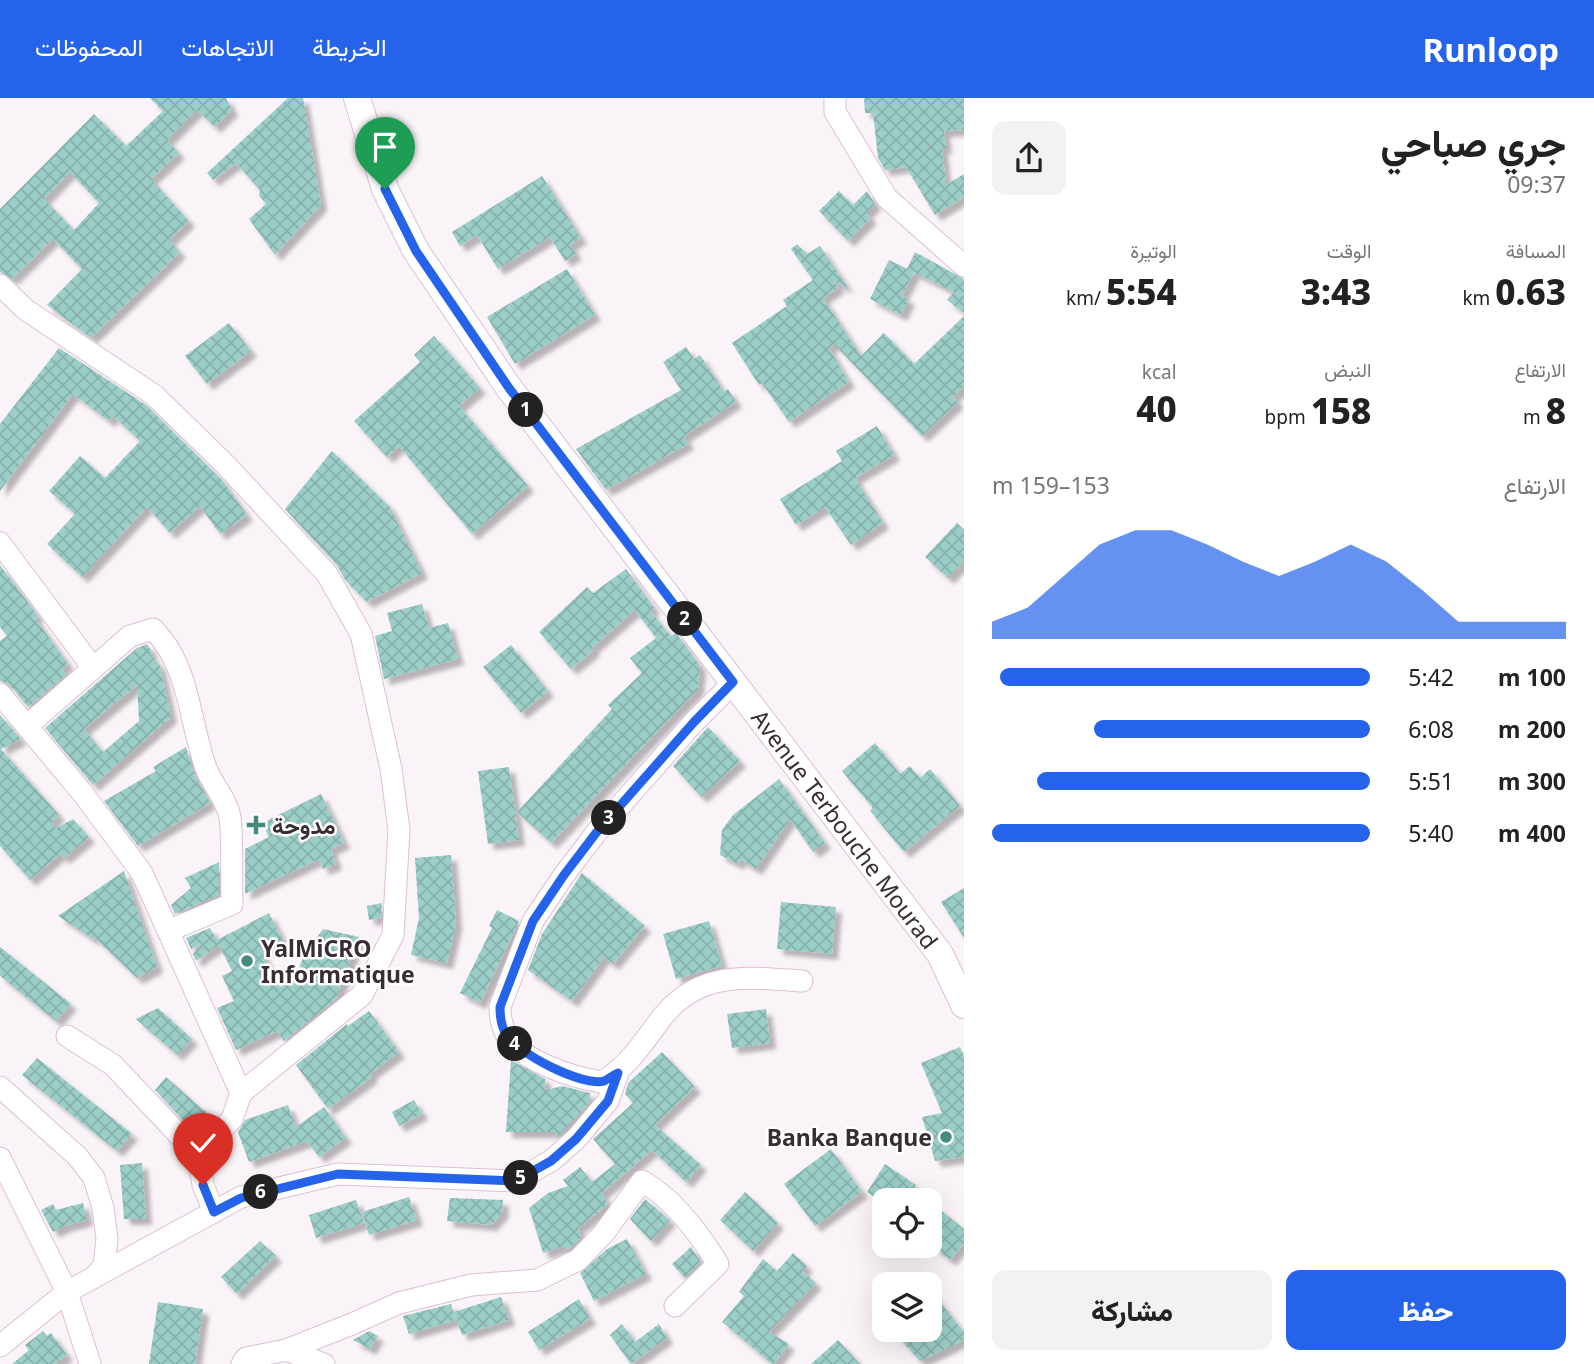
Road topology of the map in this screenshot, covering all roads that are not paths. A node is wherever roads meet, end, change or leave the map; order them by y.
1 (357, 98) edge
2 (835, 98) edge
3 (964, 266) edge
4 (0, 285) edge
5 (0, 543) edge
6 (93, 668) junction
7 (733, 682) junction
8 (0, 694) edge
9 (27, 726) junction
10 (168, 931) junction
11 (802, 981) dead end
12 (964, 1005) edge
13 (67, 1036) dead end
14 (618, 1073) junction
15 (0, 1087) edge
16 (241, 1093) junction
17 (198, 1155) junction
18 (0, 1158) edge
19 (214, 1212) junction
20 (96, 1275) junction
21 (67, 1292) junction
22 (675, 1306) dead end
23 (0, 1346) edge
24 (286, 1350) junction
25 (90, 1364) edge
26 (242, 1364) edge
27 (324, 1364) edge

1 - 7 main road, Avenue Terbouche Mourad
2 - 3 street
4 - 16 street
5 - 6 street
6 - 9 street
6 - 10 street
7 - 12 main road, Avenue Terbouche Mourad
7 - 14 street
8 - 9 street
9 - 10 street
10 - 16 street
11 - 14 street
13 - 17 street
14 - 19 street
15 - 20 street
16 - 17 street
17 - 19 street
18 - 21 street
19 - 20 street
20 - 21 street
21 - 23 street
21 - 25 street
22 - 24 street
24 - 26 street
24 - 27 street

